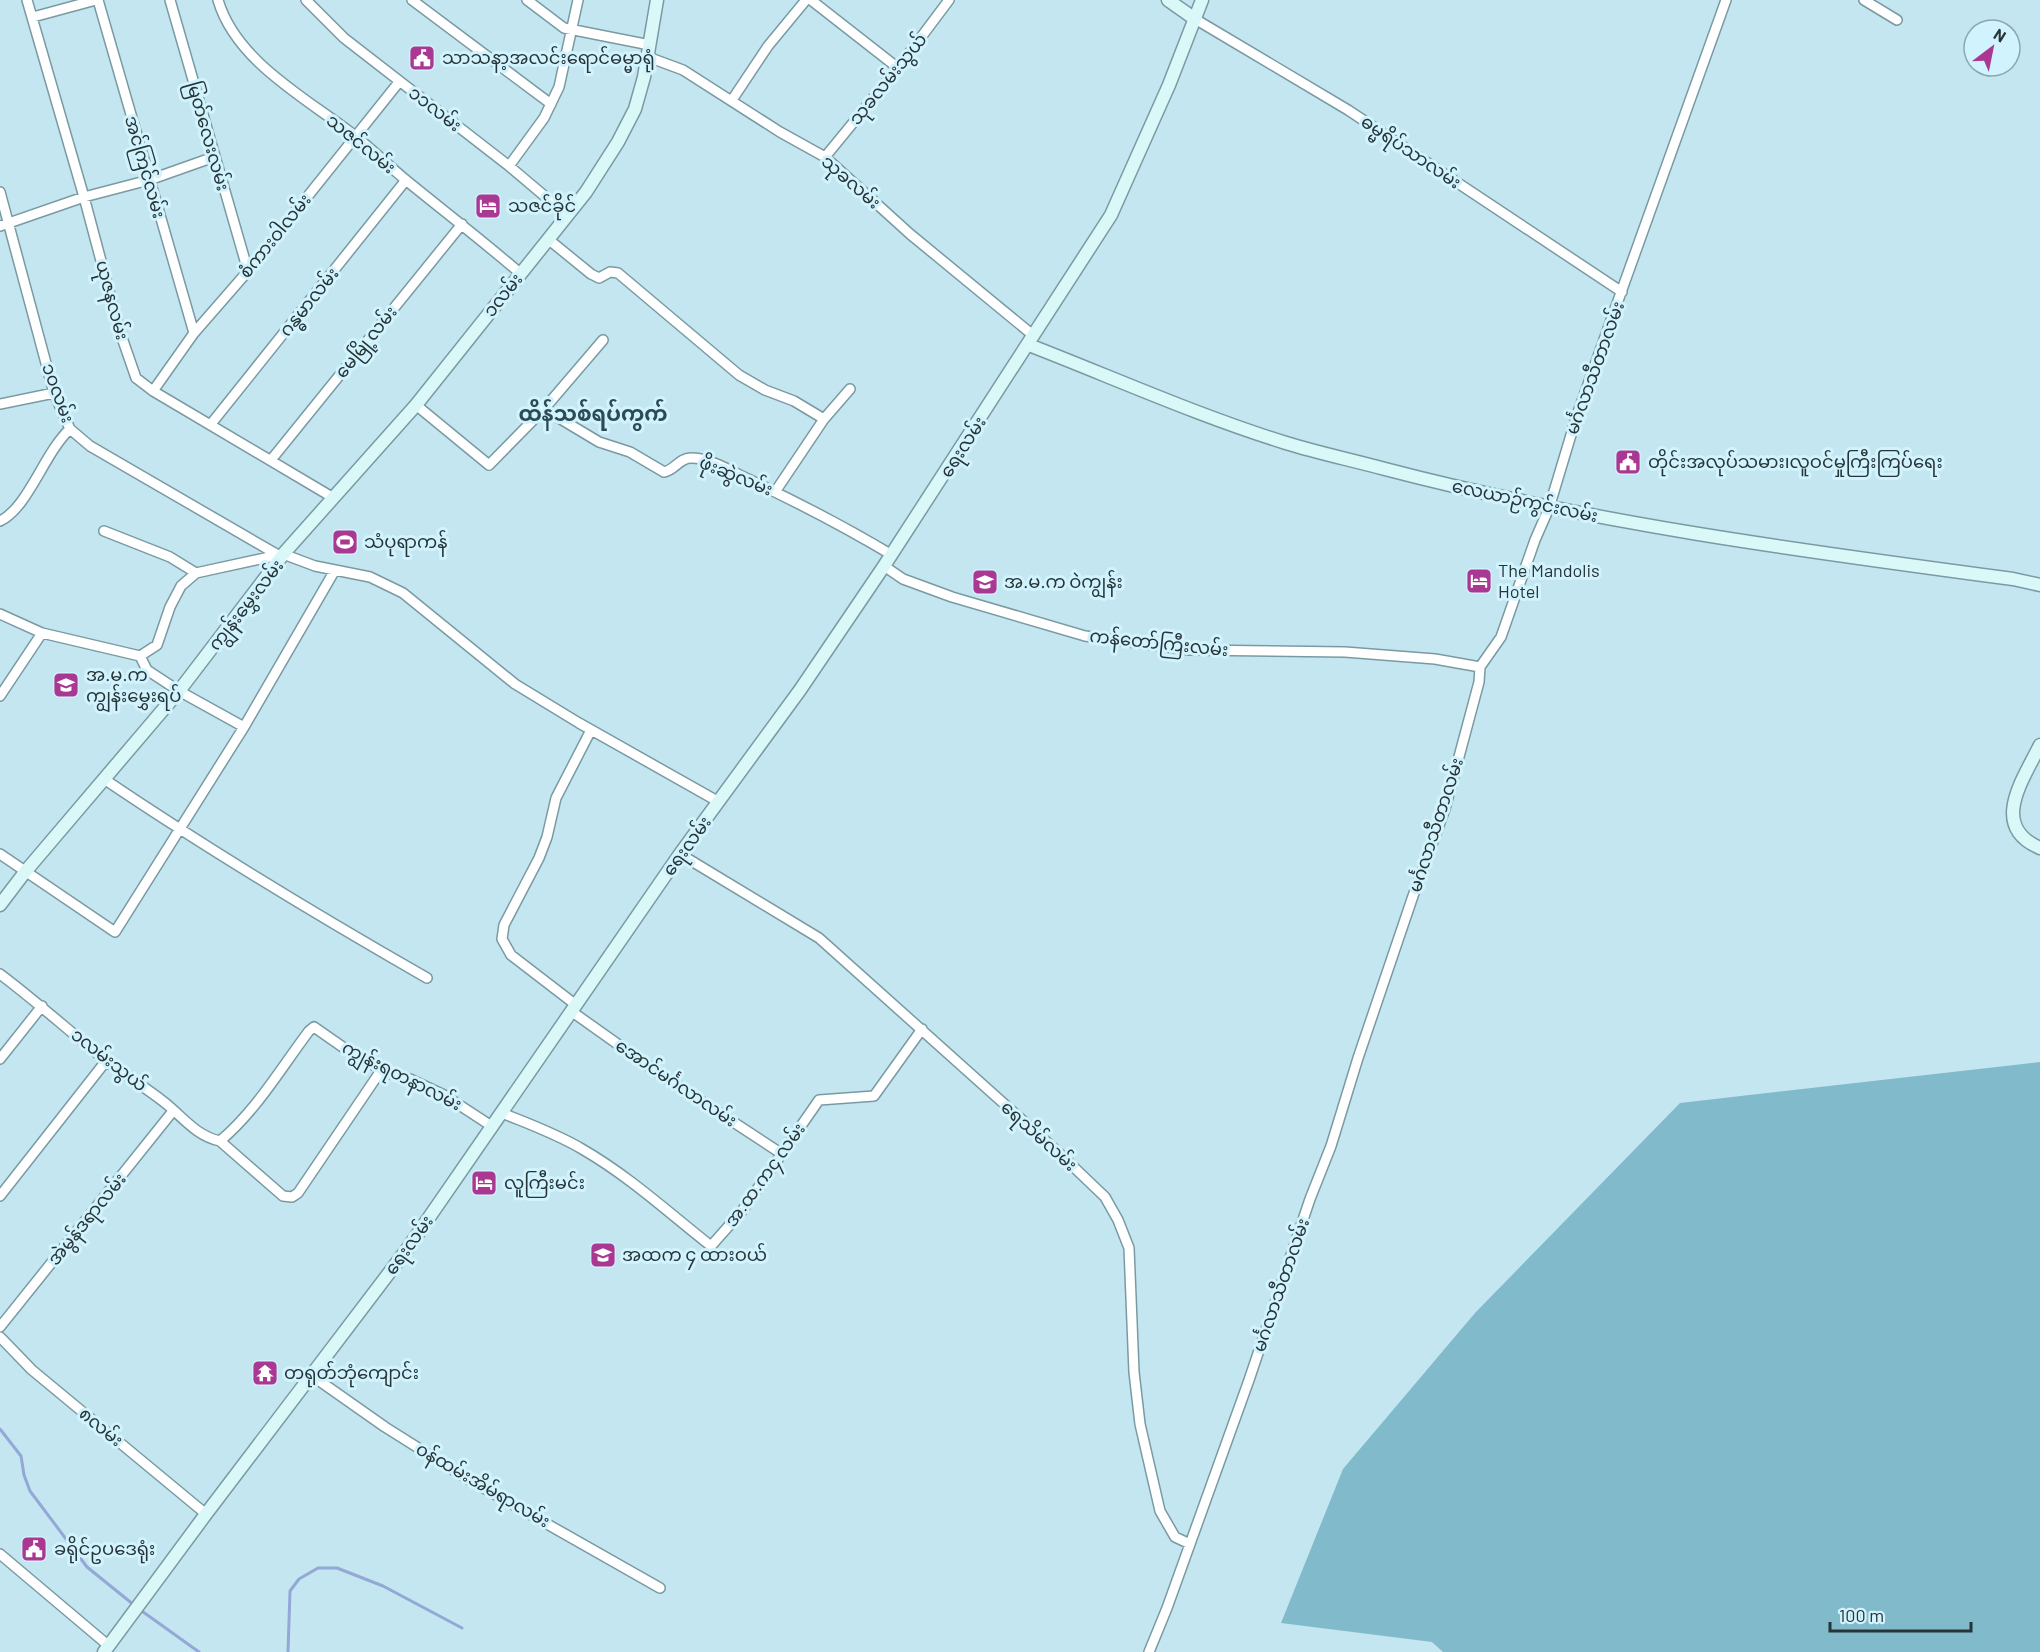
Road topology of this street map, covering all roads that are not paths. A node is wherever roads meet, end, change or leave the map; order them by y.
1 (27, 0) edge
2 (97, 0) edge
3 (170, 0) edge
4 (218, 0) edge
5 (306, 0) edge
6 (412, 0) edge
7 (527, 0) edge
8 (578, 0) edge
9 (657, 0) edge
10 (806, 0) edge
11 (811, 0) edge
12 (949, 0) edge
13 (1168, 0) edge
14 (1202, 0) edge
15 (1726, 0) edge
16 (1864, 0) edge
17 (33, 17) junction
18 (1195, 19) junction
19 (1897, 21) dead end
20 (571, 30) junction
21 (649, 51) junction
22 (898, 68) junction
23 (399, 82) junction
24 (732, 100) junction
25 (551, 104) junction
26 (356, 136) junction
27 (214, 157) junction
28 (825, 157) junction
29 (509, 166) junction
30 (149, 180) junction
31 (406, 180) junction
32 (0, 192) edge
33 (84, 197) junction
34 (567, 216) junction
35 (5, 224) edge
36 (462, 224) junction
37 (548, 239) junction
38 (248, 271) junction
39 (521, 274) junction
40 (1623, 292) junction
41 (194, 333) junction
42 (603, 340) dead end
43 (1031, 341) junction
44 (850, 388) dead end
45 (153, 391) junction
46 (54, 393) junction
47 (0, 404) edge
48 (416, 405) junction
49 (544, 409) junction
50 (824, 419) junction
51 (211, 424) junction
52 (70, 429) junction
53 (271, 459) junction
54 (775, 492) junction
55 (333, 497) junction
56 (1549, 508) junction
57 (0, 521) edge
58 (104, 531) dead end
59 (280, 555) junction
60 (892, 555) junction
61 (884, 567) junction
62 (335, 570) junction
63 (196, 573) junction
64 (2040, 585) edge
65 (0, 614) edge
66 (42, 633) junction
67 (140, 656) junction
68 (1480, 667) junction
69 (179, 691) junction
70 (0, 696) edge
71 (244, 727) junction
72 (591, 730) junction
73 (2040, 745) edge
74 (104, 779) junction
75 (719, 801) junction
76 (179, 830) junction
77 (2040, 848) edge
78 (0, 854) edge
79 (680, 854) junction
80 (25, 872) junction
81 (0, 905) edge
82 (0, 974) edge
83 (427, 978) dead end
84 (42, 1006) junction
85 (574, 1008) junction
86 (922, 1029) junction
87 (0, 1059) edge
88 (106, 1061) junction
89 (382, 1069) junction
90 (173, 1111) junction
91 (502, 1113) junction
92 (493, 1127) junction
93 (220, 1141) junction
94 (782, 1154) junction
95 (0, 1196) edge
96 (0, 1327) edge
97 (0, 1337) edge
98 (311, 1376) junction
99 (206, 1514) junction
100 (1190, 1544) junction
101 (0, 1554) edge
102 (660, 1588) dead end
103 (106, 1649) edge
104 (1149, 1652) edge

1 - 17 street, ယုဇနလမ်း
2 - 17 street
2 - 30 street, အင်ကြင်လမ်း
3 - 27 street, မြတ်လေးလမ်း
4 - 26 street, သဇင်လမ်း
5 - 23 street, ၁၁လမ်း
6 - 25 street
7 - 20 street, သုခလမ်း
8 - 20 street
9 - 21 street, ၁လမ်း
10 - 24 street
11 - 22 street
12 - 22 street, သုခလမ်းသွယ်
13 - 18 street
14 - 18 street, ရေးလမ်း
15 - 40 street, မင်္ဂလာသီတာလမ်း
16 - 19 street
17 - 33 street, ယုဇနလမ်း
18 - 40 street, ဓမ္မရိပ်သာလမ်း
18 - 43 street, ရေးလမ်း
20 - 21 street, သုခလမ်း
20 - 25 street
21 - 24 street, သုခလမ်း
21 - 34 street, ၁လမ်း
22 - 28 street, သုခလမ်းသွယ်
23 - 26 street, စံကားဝါလမ်း
23 - 29 street, ၁၁လမ်း
24 - 28 street, သုခလမ်း
25 - 29 street
26 - 31 street, သဇင်လမ်း
26 - 38 street, စံကားဝါလမ်း
27 - 30 street
27 - 38 street, မြတ်လေးလမ်း
28 - 43 street, သုခလမ်း
29 - 34 street, ၁၁လမ်း
30 - 33 street
30 - 41 street, အင်ကြင်လမ်း
31 - 36 street, သဇင်လမ်း
31 - 51 street, ဂန္ဓမာလမ်း
32 - 35 street, ၁၀လမ်း
33 - 35 street
33 - 45 street, ယုဇနလမ်း
34 - 37 street, ၁လမ်း
35 - 46 street, ၁၀လမ်း
36 - 39 street, သဇင်လမ်း
36 - 53 street, မေမြို့လမ်း
37 - 39 street, ၁လမ်း
37 - 50 street
38 - 41 street, စံကားဝါလမ်း
39 - 48 street, ၁လမ်း
40 - 56 street, မင်္ဂလာသီတာလမ်း
41 - 45 street, စံကားဝါလမ်း
42 - 49 street
43 - 56 street, လေယာဉ်ကွင်းလမ်း
43 - 60 street, ရေးလမ်း
44 - 50 street
45 - 51 street, ယုဇနလမ်း
46 - 47 street
46 - 52 street, ၁၀လမ်း
48 - 49 street
48 - 55 street, ၁လမ်း
49 - 54 street, ဖိုးဆွဲလမ်း
50 - 54 street
51 - 53 street, ယုဇနလမ်း
52 - 57 street
52 - 59 street, ၁၀လမ်း
53 - 55 street, ယုဇနလမ်း
54 - 60 street, ဖိုးဆွဲလမ်း
55 - 59 street, ၁လမ်း
56 - 64 street, လေယာဉ်ကွင်းလမ်း
56 - 68 street, မင်္ဂလာသီတာလမ်း
58 - 63 street
59 - 62 street, ကျွန်းမွှေးလမ်း
59 - 63 street
59 - 69 street, ကျွန်းမွှေးလမ်း
60 - 61 street, ရေးလမ်း
61 - 68 street, ကန်တော်ကြီးလမ်း
61 - 75 street, ရေးလမ်း
62 - 71 street
62 - 72 street, ကျွန်းမွှေးလမ်း
63 - 67 street
65 - 66 street
66 - 67 street
66 - 70 street
67 - 69 street
68 - 100 street, မင်္ဂလာသီတာလမ်း
69 - 71 street
69 - 74 street, ကျွန်းမွှေးလမ်း
71 - 76 street
72 - 75 street, ကျွန်းမွှေးလမ်း
72 - 85 street, အောင်မင်္ဂလာလမ်း
73 - 77 street
74 - 76 street
74 - 80 street, ကျွန်းမွှေးလမ်း
75 - 79 street, ရေးလမ်း
76 - 80 street
76 - 83 street
78 - 80 street
79 - 85 street, ရေးလမ်း
79 - 86 street, ရေသိမ်လမ်း
80 - 81 street, ကျွန်းမွှေးလမ်း
82 - 84 street, ၁လမ်းသွယ်
84 - 87 street
84 - 88 street, ၁လမ်းသွယ်
85 - 91 street, ရေးလမ်း
85 - 94 street, အောင်မင်္ဂလာလမ်း
86 - 94 street, အ.ထ.က၄ လမ်း
86 - 100 street, ရေသိမ်လမ်း
88 - 90 street, ၁လမ်းသွယ်
88 - 95 street
89 - 92 street, ကျွန်းရတနာလမ်း
89 - 93 street, ကျွန်းရတနာလမ်း
89 - 93 street, ၁လမ်းသွယ်
90 - 93 street, ၁လမ်းသွယ်
90 - 96 street, အဲမွန်ဒရာလမ်း
91 - 92 street, ရေးလမ်း
91 - 94 street, အ.ထ.က၄ လမ်း
92 - 98 street, ရေးလမ်း
97 - 99 street, ၈လမ်း
98 - 99 street, ရေးလမ်း
98 - 102 street, ၀န်ထမ်းအိမ်ရာလမ်း
99 - 103 street, ရေးလမ်း
100 - 104 street, မင်္ဂလာသီတာလမ်း
101 - 103 street

